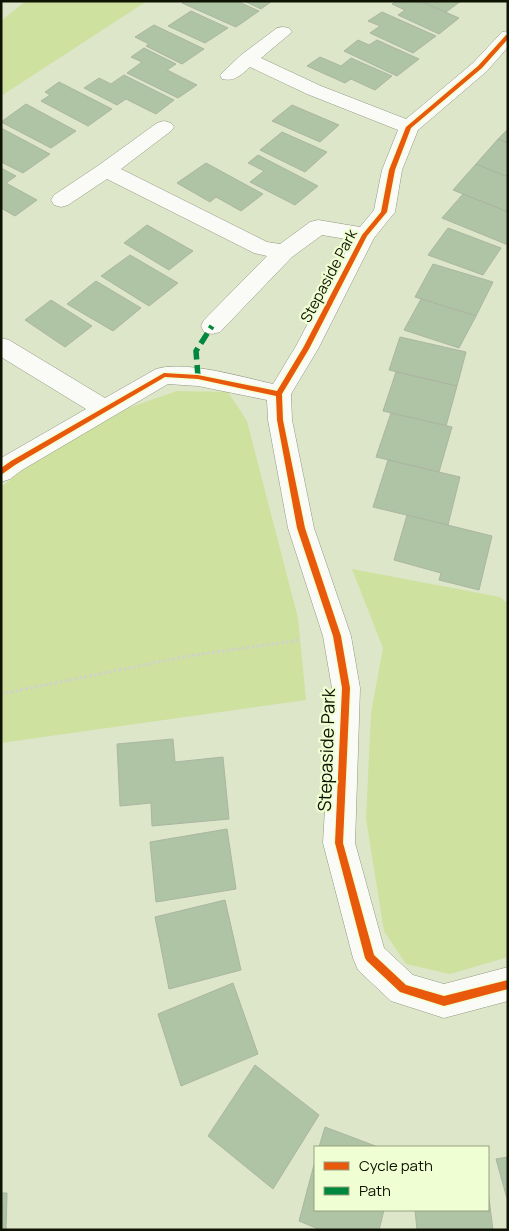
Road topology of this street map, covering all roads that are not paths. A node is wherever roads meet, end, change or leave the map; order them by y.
1 (283, 32) dead end
2 (508, 36) edge
3 (248, 59) junction
4 (229, 75) dead end
5 (164, 127) dead end
6 (409, 127) junction
7 (106, 170) junction
8 (60, 200) dead end
9 (365, 235) junction
10 (284, 252) junction
11 (212, 326) dead end
12 (1, 346) edge
13 (279, 394) junction
14 (105, 410) junction
15 (1, 472) edge
16 (508, 984) edge

1 - 3 street
2 - 6 street, Stepaside Park
3 - 4 street
3 - 6 street
5 - 7 street
6 - 9 street, Stepaside Park
7 - 8 street
7 - 10 street
9 - 10 street, Stepaside Park
9 - 13 street, Stepaside Park
10 - 11 street, Stepaside Park
12 - 14 street
13 - 14 street
13 - 16 street, Stepaside Park
14 - 15 street

